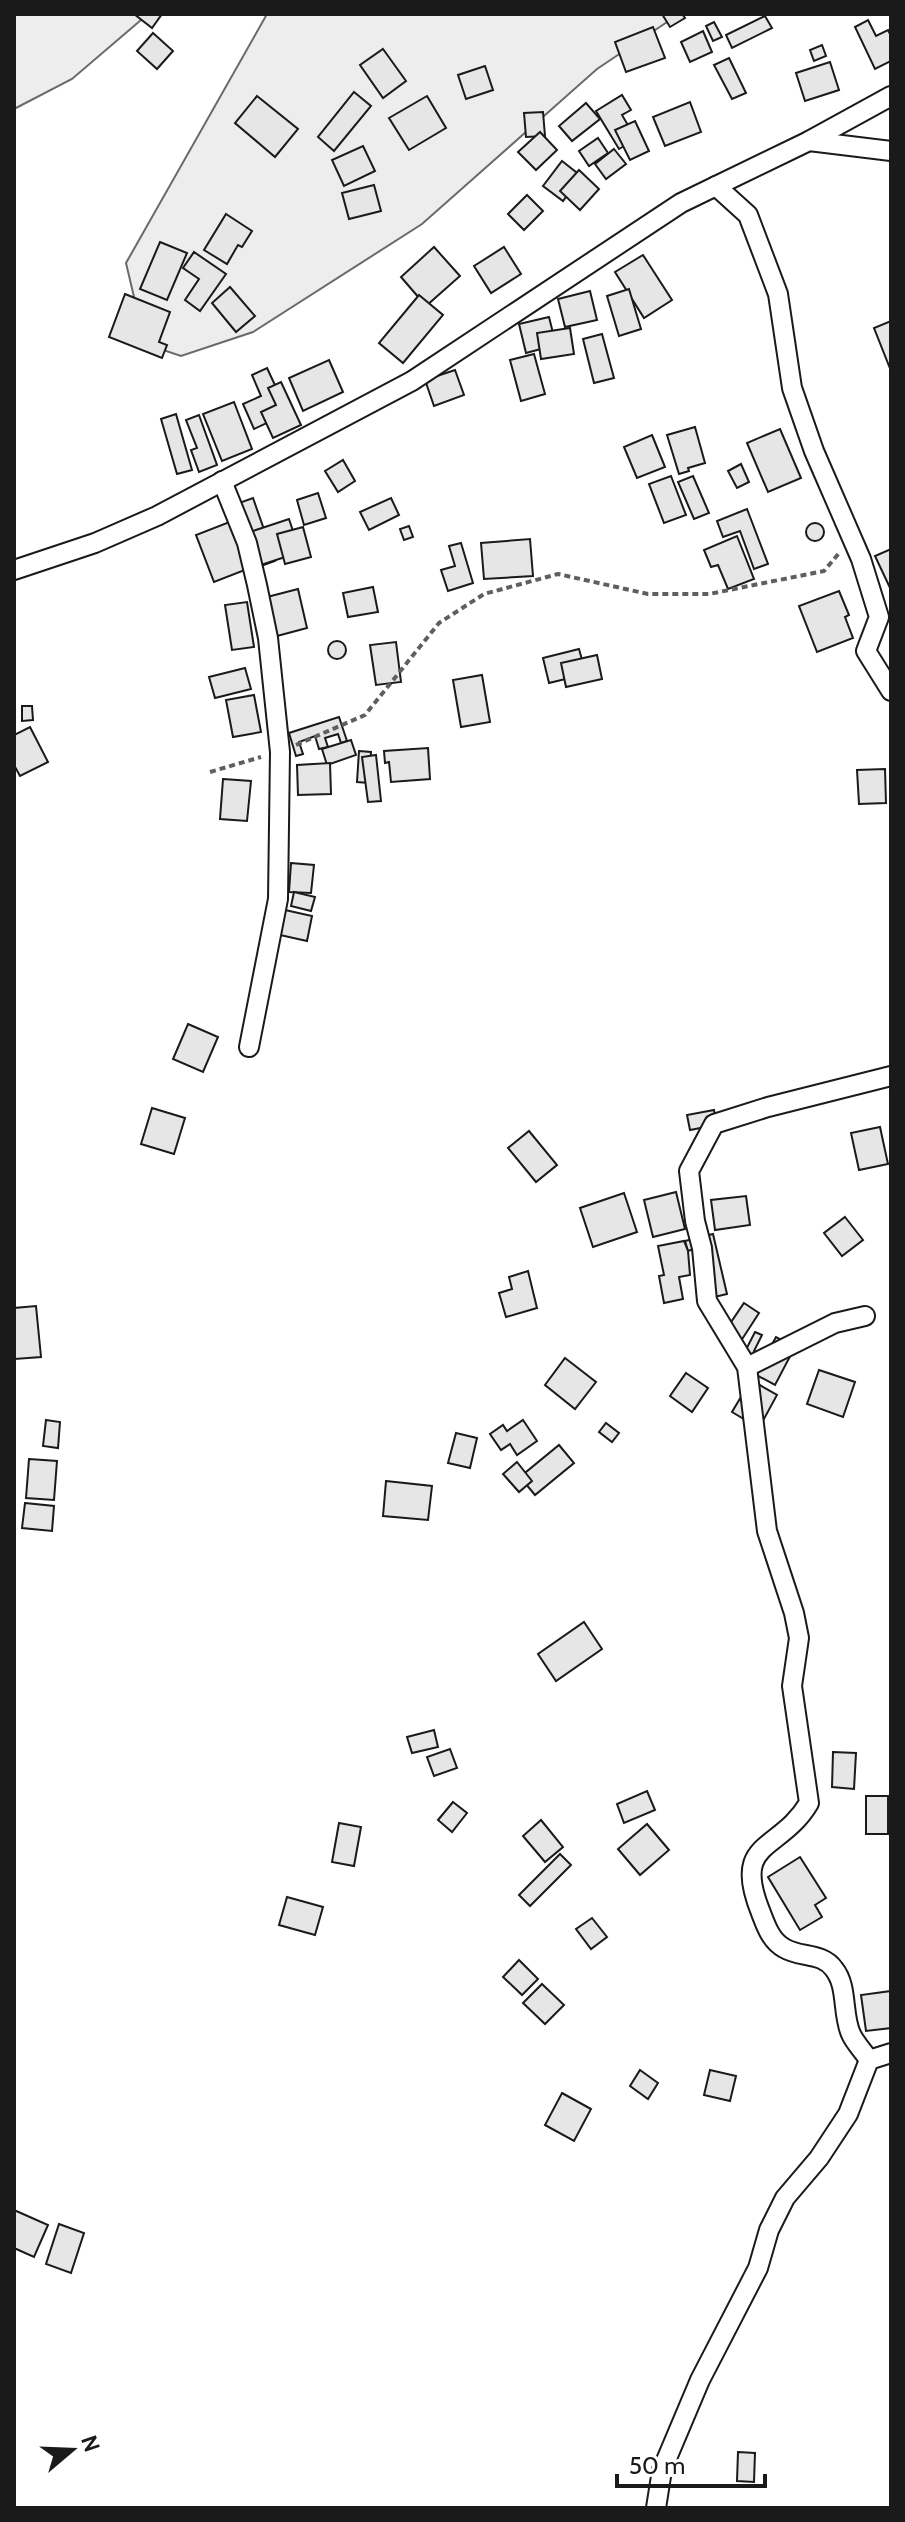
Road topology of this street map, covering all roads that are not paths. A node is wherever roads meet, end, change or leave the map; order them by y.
1 (891, 96) edge
2 (809, 141) junction
3 (891, 151) edge
4 (716, 186) junction
5 (222, 481) junction
6 (14, 570) edge
7 (891, 691) edge
8 (249, 1047) dead end
9 (891, 1076) edge
10 (865, 1316) dead end
11 (747, 1367) junction
12 (891, 2053) edge
13 (869, 2060) junction
14 (656, 2508) edge

1 - 2 street
2 - 3 street
2 - 4 street
4 - 5 street
4 - 7 street
5 - 6 street
5 - 8 street
9 - 11 street
10 - 11 street
11 - 13 street
12 - 13 street
13 - 14 street

